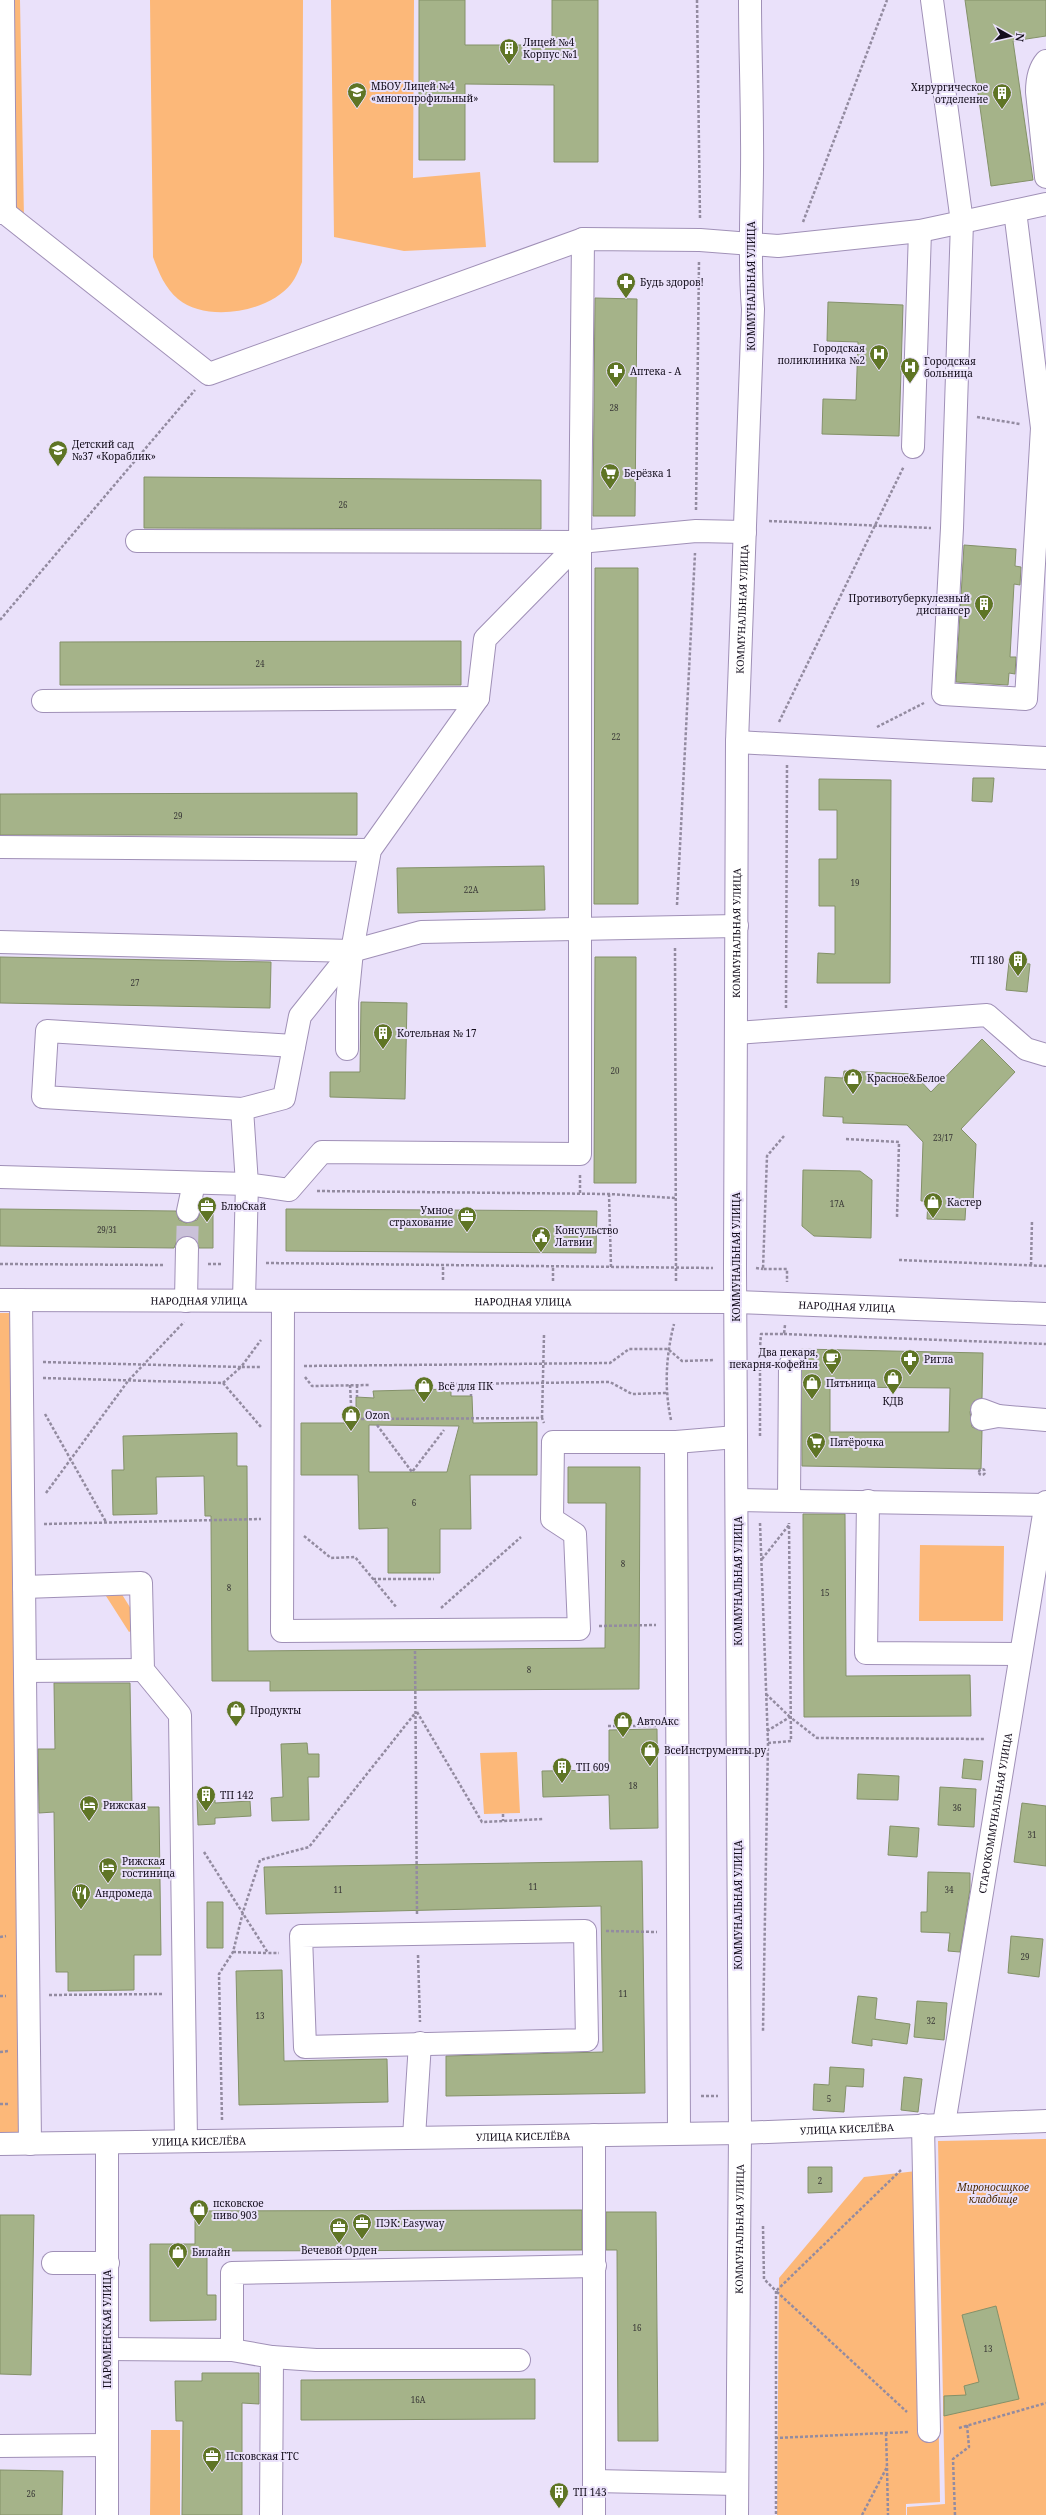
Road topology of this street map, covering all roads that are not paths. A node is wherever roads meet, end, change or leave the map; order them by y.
1 (4, 0) edge
2 (750, 0) edge
3 (932, 0) edge
4 (2, 51) edge
5 (1046, 61) edge
6 (3, 127) edge
7 (1046, 177) edge
8 (1046, 204) edge
9 (1015, 211) junction
10 (3, 214) edge
11 (962, 222) junction
12 (920, 231) junction
13 (582, 239) junction
14 (750, 242) junction
15 (913, 447) road end
16 (745, 532) junction
17 (137, 542) dead end
18 (580, 542) junction
19 (478, 698) junction
20 (43, 702) dead end
21 (737, 742) junction
22 (1046, 758) edge
23 (0, 847) edge
24 (370, 850) junction
25 (736, 926) junction
26 (580, 930) junction
27 (0, 942) edge
28 (352, 951) junction
29 (736, 1032) junction
30 (294, 1046) junction
31 (347, 1049) dead end
32 (1046, 1055) edge
33 (242, 1109) junction
34 (0, 1177) edge
35 (194, 1183) junction
36 (247, 1184) junction
37 (188, 1211) tunnel mouth
38 (187, 1257) tunnel mouth
39 (244, 1299) junction
40 (10, 1300) edge
41 (736, 1302) junction
42 (283, 1306) junction
43 (186, 1311) junction
44 (1046, 1314) edge
45 (790, 1366) dead end
46 (987, 1415) dead end
47 (1046, 1420) edge
48 (736, 1437) junction
49 (676, 1442) junction
50 (738, 1500) junction
51 (798, 1501) junction
52 (868, 1501) junction
53 (1046, 1502) edge
54 (1046, 1505) edge
55 (24, 1587) junction
56 (1020, 1654) junction
57 (143, 1670) junction
58 (25, 1671) junction
59 (420, 2043) junction
60 (1046, 2121) edge
61 (930, 2132) junction
62 (740, 2133) junction
63 (679, 2134) junction
64 (594, 2135) junction
65 (414, 2137) junction
66 (186, 2141) junction
67 (107, 2143) junction
68 (0, 2144) edge
69 (30, 2144) junction
70 (53, 2263) dead end
71 (108, 2263) junction
72 (595, 2266) junction
73 (107, 2349) junction
74 (232, 2350) junction
75 (272, 2357) junction
76 (518, 2360) dead end
77 (929, 2431) road end
78 (107, 2445) junction
79 (0, 2446) edge
80 (594, 2481) junction
81 (737, 2484) junction
82 (107, 2515) edge
83 (271, 2515) edge
84 (594, 2515) edge
85 (737, 2515) edge

1 - 4 street
2 - 14 street, КОММУНАЛЬНАЯ УЛИЦА
3 - 11 street
4 - 6 street
5 - 7 street
6 - 10 street
8 - 9 street
9 - 11 street
9 - 11 street
10 - 13 street
11 - 12 street
12 - 14 street
12 - 15 street
13 - 14 street
13 - 18 street
14 - 16 street, КОММУНАЛЬНАЯ УЛИЦА
16 - 18 street
16 - 21 street, КОММУНАЛЬНАЯ УЛИЦА
17 - 18 street
18 - 19 street
18 - 26 street
19 - 20 street
19 - 24 street
21 - 22 street
21 - 25 street, КОММУНАЛЬНАЯ УЛИЦА
23 - 24 street
24 - 28 street
25 - 26 street
25 - 29 street, КОММУНАЛЬНАЯ УЛИЦА
26 - 28 street
26 - 36 street
27 - 28 street
28 - 30 street
28 - 31 street
29 - 32 street
29 - 41 street, КОММУНАЛЬНАЯ УЛИЦА
30 - 33 street
30 - 33 street
33 - 36 street
34 - 35 street
35 - 36 street
35 - 37 street
36 - 39 street
38 - 43 street
39 - 42 street, НАРОДНАЯ УЛИЦА
39 - 43 street, НАРОДНАЯ УЛИЦА
40 - 43 street, НАРОДНАЯ УЛИЦА
40 - 55 street
41 - 42 street, НАРОДНАЯ УЛИЦА
41 - 44 street, НАРОДНАЯ УЛИЦА
41 - 48 street, КОММУНАЛЬНАЯ УЛИЦА
42 - 49 street
45 - 51 street
46 - 47 street
48 - 49 street
48 - 50 street, КОММУНАЛЬНАЯ УЛИЦА
49 - 63 street
50 - 51 street
50 - 62 street, КОММУНАЛЬНАЯ УЛИЦА
51 - 52 street
52 - 54 street
52 - 56 street
53 - 54 street, СТАРОКОММУНАЛЬНАЯ УЛИЦА
54 - 56 street, СТАРОКОММУНАЛЬНАЯ УЛИЦА
55 - 57 street
55 - 58 street
56 - 61 street, СТАРОКОММУНАЛЬНАЯ УЛИЦА
57 - 58 street
57 - 66 street
58 - 69 street
59 - 59 street
59 - 65 street
60 - 61 street, УЛИЦА КИСЕЛЁВА
61 - 62 street, УЛИЦА КИСЕЛЁВА
61 - 77 street, СТАРОКОММУНАЛЬНАЯ УЛИЦА
62 - 63 street, УЛИЦА КИСЕЛЁВА
62 - 81 street, КОММУНАЛЬНАЯ УЛИЦА
63 - 64 street, УЛИЦА КИСЕЛЁВА
64 - 65 street, УЛИЦА КИСЕЛЁВА
64 - 72 street
65 - 66 street, УЛИЦА КИСЕЛЁВА
66 - 67 street, УЛИЦА КИСЕЛЁВА
67 - 69 street, УЛИЦА КИСЕЛЁВА
67 - 71 street, ПАРОМЕНСКАЯ УЛИЦА
68 - 69 street, УЛИЦА КИСЕЛЁВА
70 - 71 street
71 - 73 street, ПАРОМЕНСКАЯ УЛИЦА
72 - 74 street
72 - 80 street
73 - 74 street
73 - 78 street, ПАРОМЕНСКАЯ УЛИЦА
74 - 75 street
75 - 76 street
75 - 83 street
78 - 79 street
78 - 82 street, ПАРОМЕНСКАЯ УЛИЦА
80 - 81 street
80 - 84 street
81 - 85 street, КОММУНАЛЬНАЯ УЛИЦА

